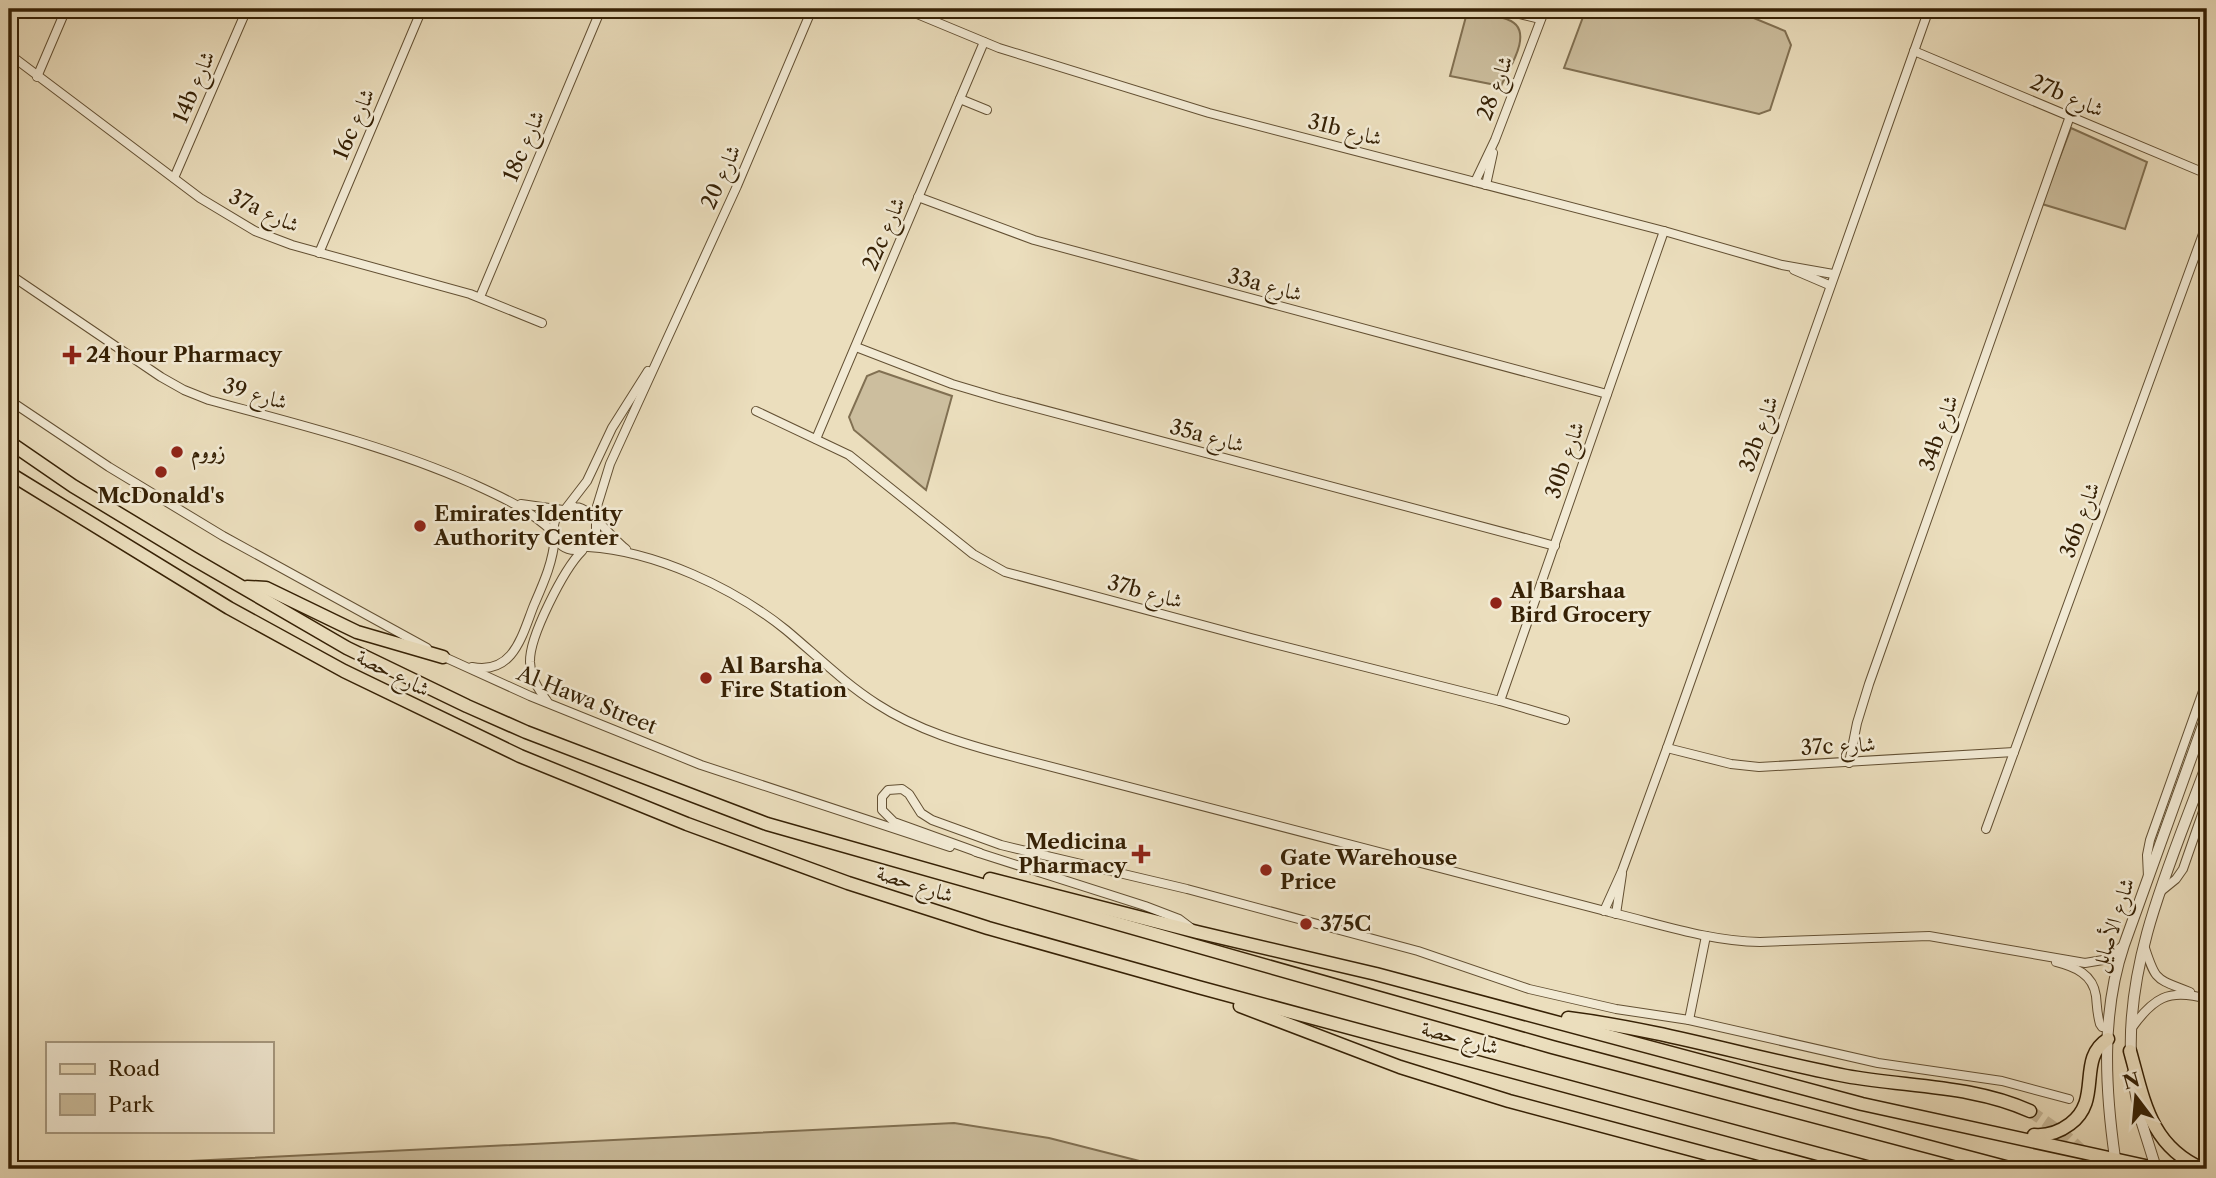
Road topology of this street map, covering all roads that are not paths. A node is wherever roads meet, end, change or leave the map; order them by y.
1 (66, 9) edge
2 (247, 9) edge
3 (422, 9) edge
4 (601, 9) edge
5 (812, 9) edge
6 (905, 9) edge
7 (1499, 9) edge
8 (1545, 9) edge
9 (1929, 9) edge
10 (1540, 19) junction
11 (984, 42) junction
12 (1914, 51) junction
13 (9, 54) edge
14 (37, 77) junction
15 (960, 99) junction
16 (987, 110) dead end
17 (2070, 116) junction
18 (1495, 140) junction
19 (2207, 174) edge
20 (174, 178) junction
21 (1475, 182) junction
22 (1486, 185) junction
23 (918, 198) junction
24 (2207, 223) edge
25 (1664, 231) junction
26 (319, 253) junction
27 (1782, 265) junction
28 (9, 274) edge
29 (1833, 274) junction
30 (1829, 285) junction
31 (480, 297) junction
32 (542, 323) dead end
33 (856, 346) junction
34 (657, 357) junction
35 (1607, 394) junction
36 (9, 400) edge
37 (756, 411) dead end
38 (816, 439) junction
39 (9, 442) edge
40 (9, 473) edge
41 (515, 503) junction
42 (564, 510) junction
43 (595, 518) junction
44 (554, 535) junction
45 (1555, 546) junction
46 (586, 548) junction
47 (631, 552) junction
48 (243, 587) junction
49 (443, 657) junction
50 (456, 663) junction
51 (2207, 680) edge
52 (547, 701) junction
53 (1500, 701) junction
54 (2207, 715) edge
55 (1564, 720) dead end
56 (1667, 748) junction
57 (2014, 752) junction
58 (1849, 763) junction
59 (2207, 764) edge
60 (2207, 800) edge
61 (1986, 829) dead end
62 (980, 853) junction
63 (907, 864) junction
64 (1622, 872) junction
65 (2148, 879) junction
66 (2161, 892) junction
67 (1604, 911) junction
68 (1616, 914) junction
69 (1197, 932) junction
70 (1706, 936) junction
71 (2143, 944) junction
72 (2124, 945) junction
73 (2037, 955) junction
74 (1198, 987) junction
75 (2195, 996) junction
76 (2207, 999) edge
77 (1529, 1014) junction
78 (1689, 1020) junction
79 (2131, 1029) junction
80 (2109, 1033) junction
81 (2130, 1051) junction
82 (2069, 1099) dead end
83 (2030, 1111) tunnel mouth
84 (1995, 1132) junction
85 (2115, 1158) junction
86 (1760, 1169) edge
87 (1874, 1169) edge
88 (2013, 1169) edge
89 (2157, 1169) edge
90 (2203, 1169) edge

1 - 14 street
2 - 20 street, 14b شارع
3 - 26 street, 16c شارع
4 - 31 street, 18c شارع
5 - 34 street, شارع 20
6 - 11 street, 31b شارع
7 - 10 street
8 - 10 street, شارع 28
9 - 12 street, 32b شارع
10 - 18 street, شارع 28
11 - 15 street, 22c شارع
11 - 21 street, 31b شارع
12 - 17 street, 27b شارع
12 - 29 street, 32b شارع
13 - 14 street, 37a شارع
14 - 20 street, 37a شارع
15 - 16 street
15 - 23 street, 22c شارع
17 - 19 street, 27b شارع
17 - 58 street, 34b شارع
18 - 21 street, شارع 28
18 - 22 street, شارع 28
20 - 26 street, 37a شارع
21 - 22 street, 31b شارع
22 - 25 street, 31b شارع
23 - 33 street, 22c شارع
23 - 35 street, 33a شارع
24 - 57 street, 36b شارع
25 - 27 street, 31b شارع
25 - 35 street, 30b شارع
26 - 31 street, 37a شارع
27 - 29 street, 31b شارع
27 - 30 street, 31b شارع
28 - 41 street, شارع 39
29 - 30 street, 32b شارع
30 - 56 street, 32b شارع
31 - 32 street, 37a شارع
33 - 38 street, 22c شارع
33 - 45 street, 35a شارع
34 - 42 street, شارع 20
34 - 43 street, شارع 20
35 - 45 street, 30b شارع
36 - 49 street, Al Hawa Street
37 - 38 street, 37b شارع
38 - 53 street, 37b شارع
39 - 48 main road, شارع حصة
40 - 74 main road, شارع حصة
41 - 42 street, شارع 39
41 - 44 street, شارع 39
42 - 43 street
42 - 44 street
43 - 46 street
43 - 47 street
44 - 46 street
44 - 50 street
45 - 53 street, 30b شارع
46 - 47 street
46 - 52 street
47 - 67 street
48 - 49 main road
48 - 63 main road, شارع حصة
49 - 50 street, Al Hawa Street
50 - 52 street, Al Hawa Street
51 - 65 street
52 - 62 street, Al Hawa Street
53 - 55 street, 37b شارع
54 - 65 street, شارع الأصايل
56 - 58 street, 37c شارع
56 - 64 street, 32b شارع
57 - 58 street, 37c شارع
57 - 61 street, 36b شارع
59 - 66 street, شارع الأصايل
60 - 66 street
62 - 69 street, Al Hawa Street
62 - 78 street
63 - 69 main road, شارع حصة
63 - 88 main road, شارع حصة
64 - 67 street, 32b شارع
64 - 68 street, 32b شارع
65 - 72 street, شارع الأصايل
66 - 71 street, شارع الأصايل
67 - 68 street
68 - 70 street
69 - 77 main road, شارع حصة
70 - 73 street
70 - 78 street
71 - 75 street
71 - 79 street, شارع الأصايل
72 - 73 street
72 - 80 street, شارع الأصايل
73 - 80 street
74 - 86 main road
74 - 87 main road, شارع حصة
75 - 76 street
75 - 79 street
77 - 83 main road
77 - 84 main road
78 - 82 street
79 - 81 street, شارع الأصايل
80 - 84 main road
80 - 85 street, شارع الأصايل
81 - 89 street, شارع الأصايل
81 - 90 main road
84 - 85 main road
85 - 89 main road

